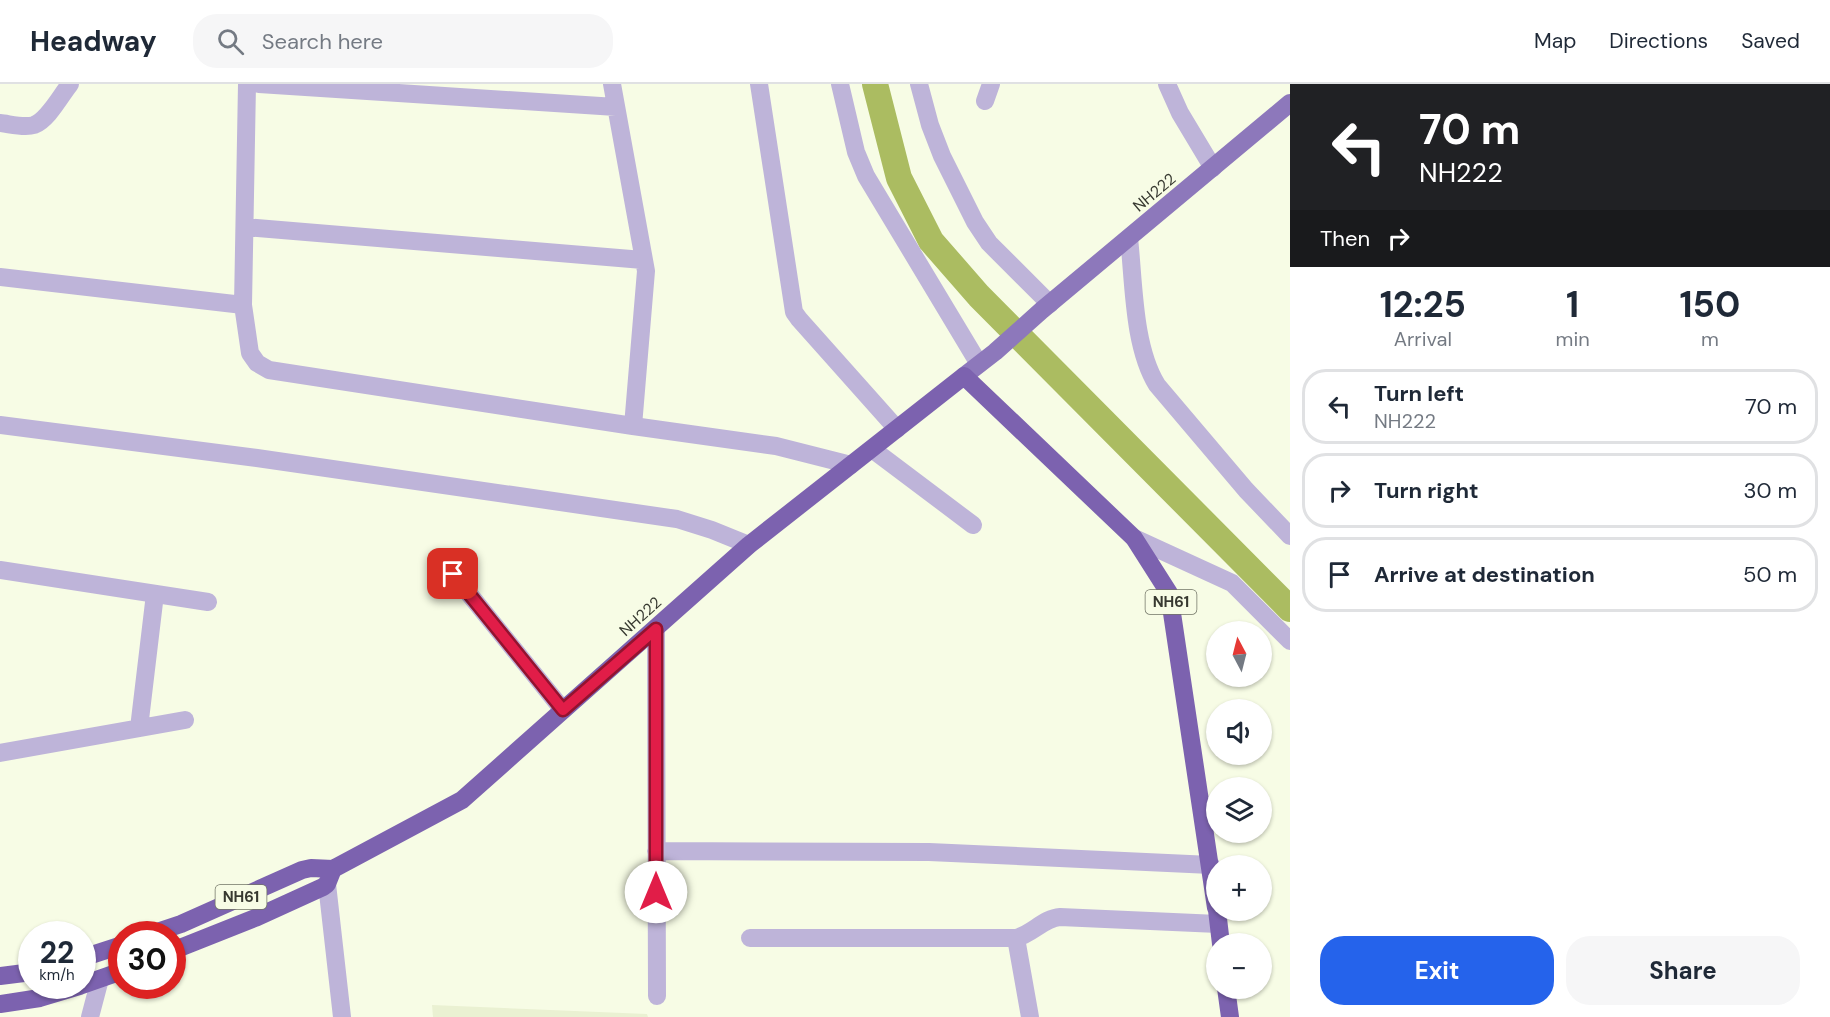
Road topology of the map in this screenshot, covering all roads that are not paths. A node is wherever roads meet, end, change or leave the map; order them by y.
1 (70, 84) edge
2 (247, 84) edge
3 (259, 84) edge
4 (612, 84) edge
5 (759, 84) edge
6 (840, 84) edge
7 (919, 84) edge
8 (1167, 84) edge
9 (1290, 103) edge
10 (616, 107) junction
11 (0, 123) edge
12 (1213, 168) junction
13 (245, 227) junction
14 (1129, 238) junction
15 (643, 260) junction
16 (0, 277) edge
17 (243, 305) junction
18 (1046, 307) junction
19 (979, 364) junction
20 (964, 376) junction
21 (0, 425) edge
22 (633, 426) junction
23 (897, 429) junction
24 (872, 449) junction
25 (851, 465) junction
26 (973, 525) dead end
27 (1290, 536) edge
28 (1134, 538) junction
29 (749, 545) junction
30 (0, 570) edge
31 (453, 574) dead end
32 (155, 594) junction
33 (208, 602) dead end
34 (656, 629) junction
35 (1290, 641) edge
36 (563, 710) junction
37 (185, 720) dead end
38 (139, 728) junction
39 (0, 753) edge
40 (656, 851) junction
41 (1209, 855) edge
42 (1206, 865) edge
43 (330, 876) junction
44 (1206, 914) edge
45 (186, 922) edge
46 (750, 938) dead end
47 (1016, 938) junction
48 (186, 945) edge
49 (18, 974) edge
50 (0, 976) edge
51 (108, 976) edge
52 (100, 979) junction
53 (96, 980) edge
54 (657, 996) dead end
55 (33, 999) edge
56 (1228, 999) edge
57 (0, 1004) edge
58 (90, 1017) edge
59 (342, 1017) edge
60 (1030, 1017) edge
61 (1230, 1017) edge

1 - 11 street
2 - 13 street
3 - 10 street
4 - 10 street
5 - 23 street
6 - 19 street
7 - 18 street
8 - 12 street
9 - 12 main road, NH222
10 - 15 street
12 - 14 main road, NH222
13 - 15 street
13 - 17 street
14 - 18 main road, NH222
14 - 27 street
15 - 22 street
16 - 17 street
17 - 22 street
18 - 19 main road, NH222
19 - 20 main road, NH222
20 - 23 highway, NH222 / NH61
20 - 28 highway, NH61
21 - 29 street
22 - 25 street
23 - 24 highway, NH222 / NH61
24 - 25 highway, NH222 / NH61
24 - 26 street
25 - 29 highway, NH222 / NH61
28 - 35 street
28 - 41 highway, NH61
29 - 34 highway, NH222 / NH61
30 - 32 street
31 - 36 street
32 - 33 street
32 - 38 street
34 - 36 highway, NH222 / NH61
34 - 40 street
36 - 43 highway, NH222 / NH61
37 - 38 street
38 - 39 street
40 - 42 street
40 - 54 street
43 - 45 highway, NH222 / NH61
43 - 48 highway, NH222 / NH61
43 - 59 street
44 - 47 street
46 - 47 street
47 - 60 street
49 - 50 highway
51 - 52 highway
52 - 53 highway
52 - 58 street
55 - 57 highway
56 - 61 highway

